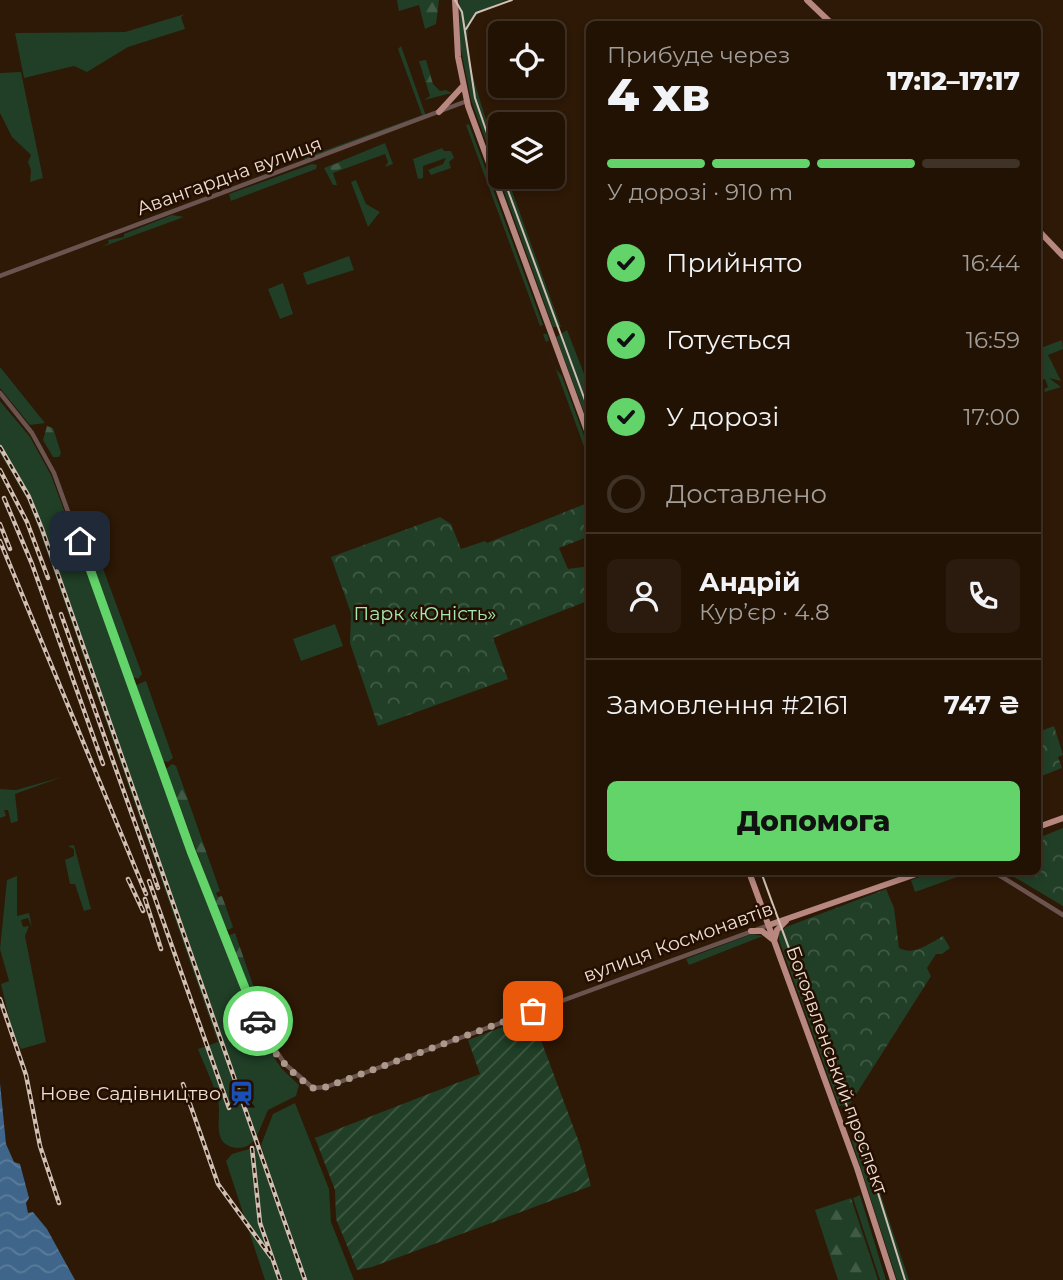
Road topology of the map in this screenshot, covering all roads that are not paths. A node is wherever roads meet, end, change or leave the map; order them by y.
1 (455, 0) edge
2 (807, 0) edge
3 (829, 21) edge
4 (463, 86) junction
5 (467, 101) junction
6 (439, 112) junction
7 (1041, 233) edge
8 (1063, 256) edge
9 (0, 276) edge
10 (0, 393) edge
11 (586, 428) edge
12 (1063, 818) edge
13 (1041, 826) edge
14 (750, 875) edge
15 (914, 875) edge
16 (999, 875) edge
17 (764, 911) junction
18 (1063, 915) edge
19 (787, 920) junction
20 (769, 925) junction
21 (751, 930) junction
22 (775, 943) junction
23 (893, 1280) edge

1 - 4 main road
2 - 3 main road
4 - 5 main road
4 - 6 main road
5 - 6 street, Авангардна вулиця
5 - 11 main road
6 - 9 street, Авангардна вулиця
7 - 8 main road
10 - 21 street, вулиця Космонавтів
12 - 13 main road
14 - 17 main road, Богоявленський проспект
15 - 19 main road, вулиця Космонавтів
16 - 18 street
17 - 19 main road
17 - 20 main road, Богоявленський проспект
19 - 20 main road, вулиця Космонавтів
19 - 22 main road
20 - 21 street, вулиця Космонавтів
20 - 22 main road, Богоявленський проспект
21 - 22 main road
22 - 23 main road, Богоявленський проспект

